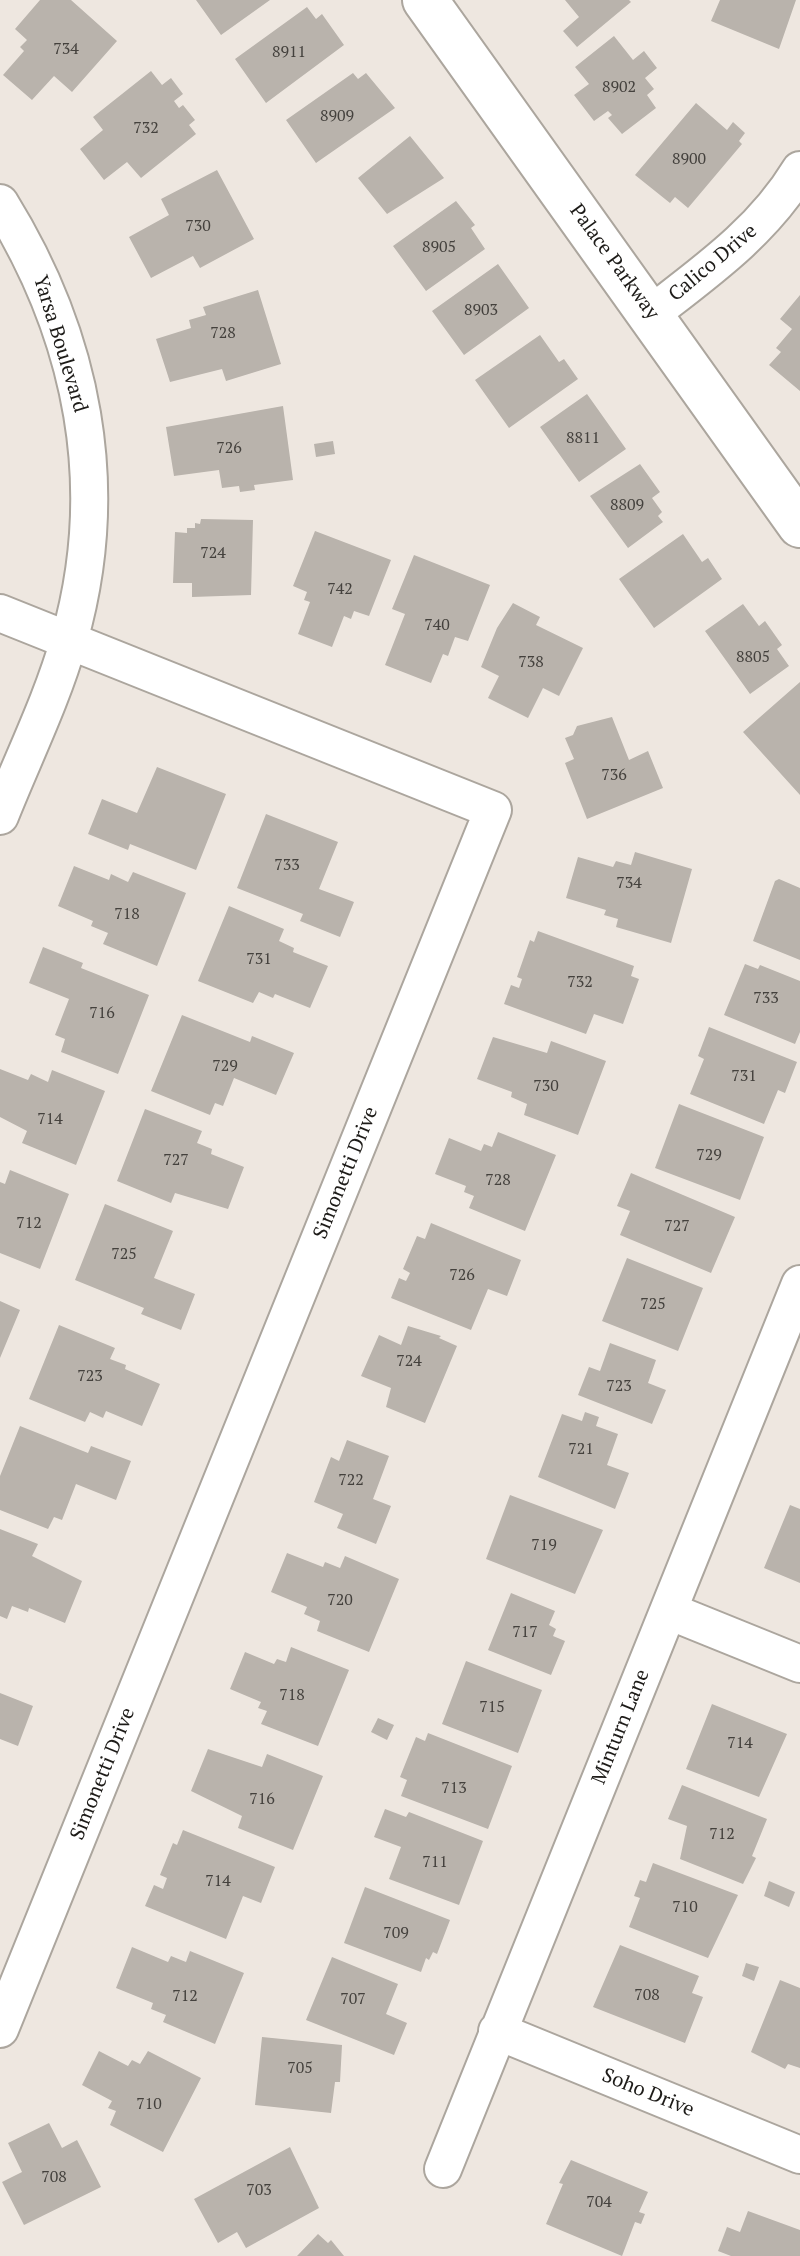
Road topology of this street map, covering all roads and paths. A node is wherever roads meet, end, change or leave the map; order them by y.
1 (425, 0) edge
2 (800, 170) edge
3 (0, 203) edge
4 (651, 314) junction
5 (800, 525) edge
6 (0, 613) edge
7 (69, 640) junction
8 (0, 816) edge
9 (800, 1284) edge
10 (669, 1611) junction
11 (800, 1664) edge
12 (0, 2029) edge
13 (497, 2031) junction
14 (800, 2155) edge
15 (443, 2169) dead end

1 - 4 street, Palace Parkway
2 - 4 street, Calico Drive
3 - 7 street, Yarsa Boulevard
4 - 5 street, Palace Parkway
6 - 7 street, Simonetti Drive
7 - 8 street, Yarsa Boulevard
7 - 12 street, Simonetti Drive
9 - 10 street, Minturn Lane
10 - 11 street
10 - 13 street, Minturn Lane
13 - 14 street, Soho Drive
13 - 15 street, Minturn Lane

